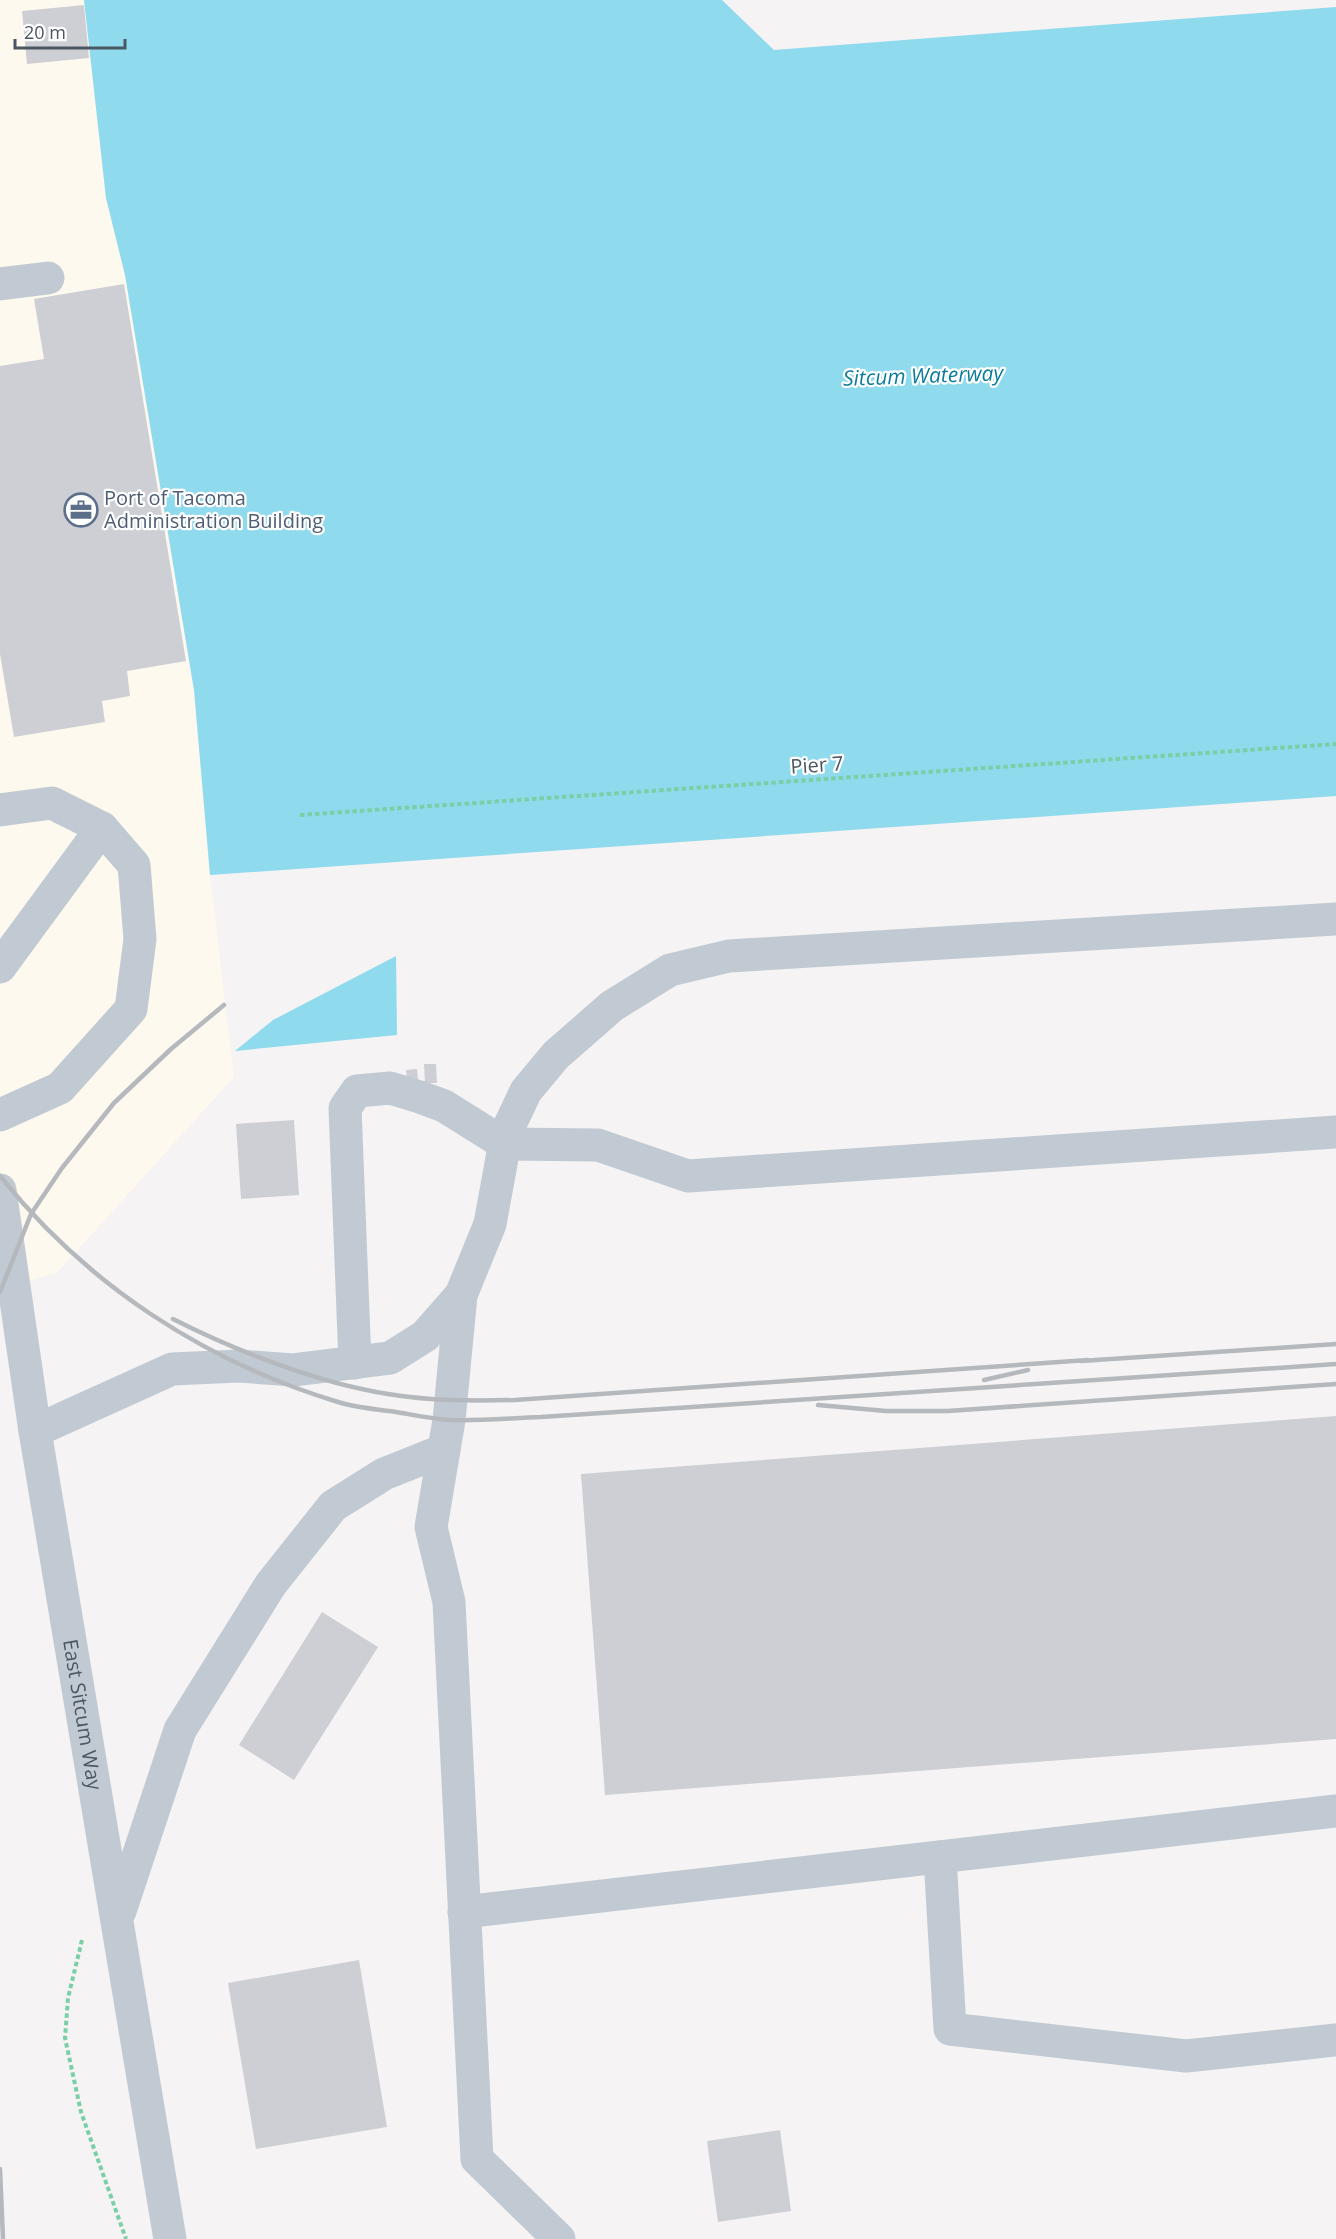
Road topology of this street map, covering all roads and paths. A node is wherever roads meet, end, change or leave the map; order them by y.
1 (48, 278) dead end
2 (0, 284) edge
3 (1336, 744) edge
4 (0, 810) edge
5 (300, 815) dead end
6 (102, 828) junction
7 (1336, 920) edge
8 (0, 967) edge
9 (0, 1115) edge
10 (1336, 1132) edge
11 (505, 1144) junction
12 (0, 1190) edge
13 (461, 1295) junction
14 (355, 1363) junction
15 (35, 1431) junction
16 (444, 1450) junction
17 (1336, 1811) edge
18 (940, 1857) junction
19 (464, 1912) junction
20 (118, 1919) junction
21 (84, 1932) dead end
22 (1336, 2040) edge
23 (126, 2239) edge
24 (170, 2239) edge
25 (559, 2239) edge

1 - 2 street
3 - 5 path, Pier 7
4 - 6 street
6 - 8 street
6 - 9 street
7 - 11 street
10 - 11 street
11 - 13 street
11 - 14 street
12 - 15 street, East Sitcum Way
13 - 14 street
13 - 16 street
14 - 15 street
15 - 20 street, East Sitcum Way
16 - 19 street
16 - 20 street
17 - 18 street
18 - 19 street
18 - 22 street
19 - 25 street
20 - 24 street, East Sitcum Way
21 - 23 path

